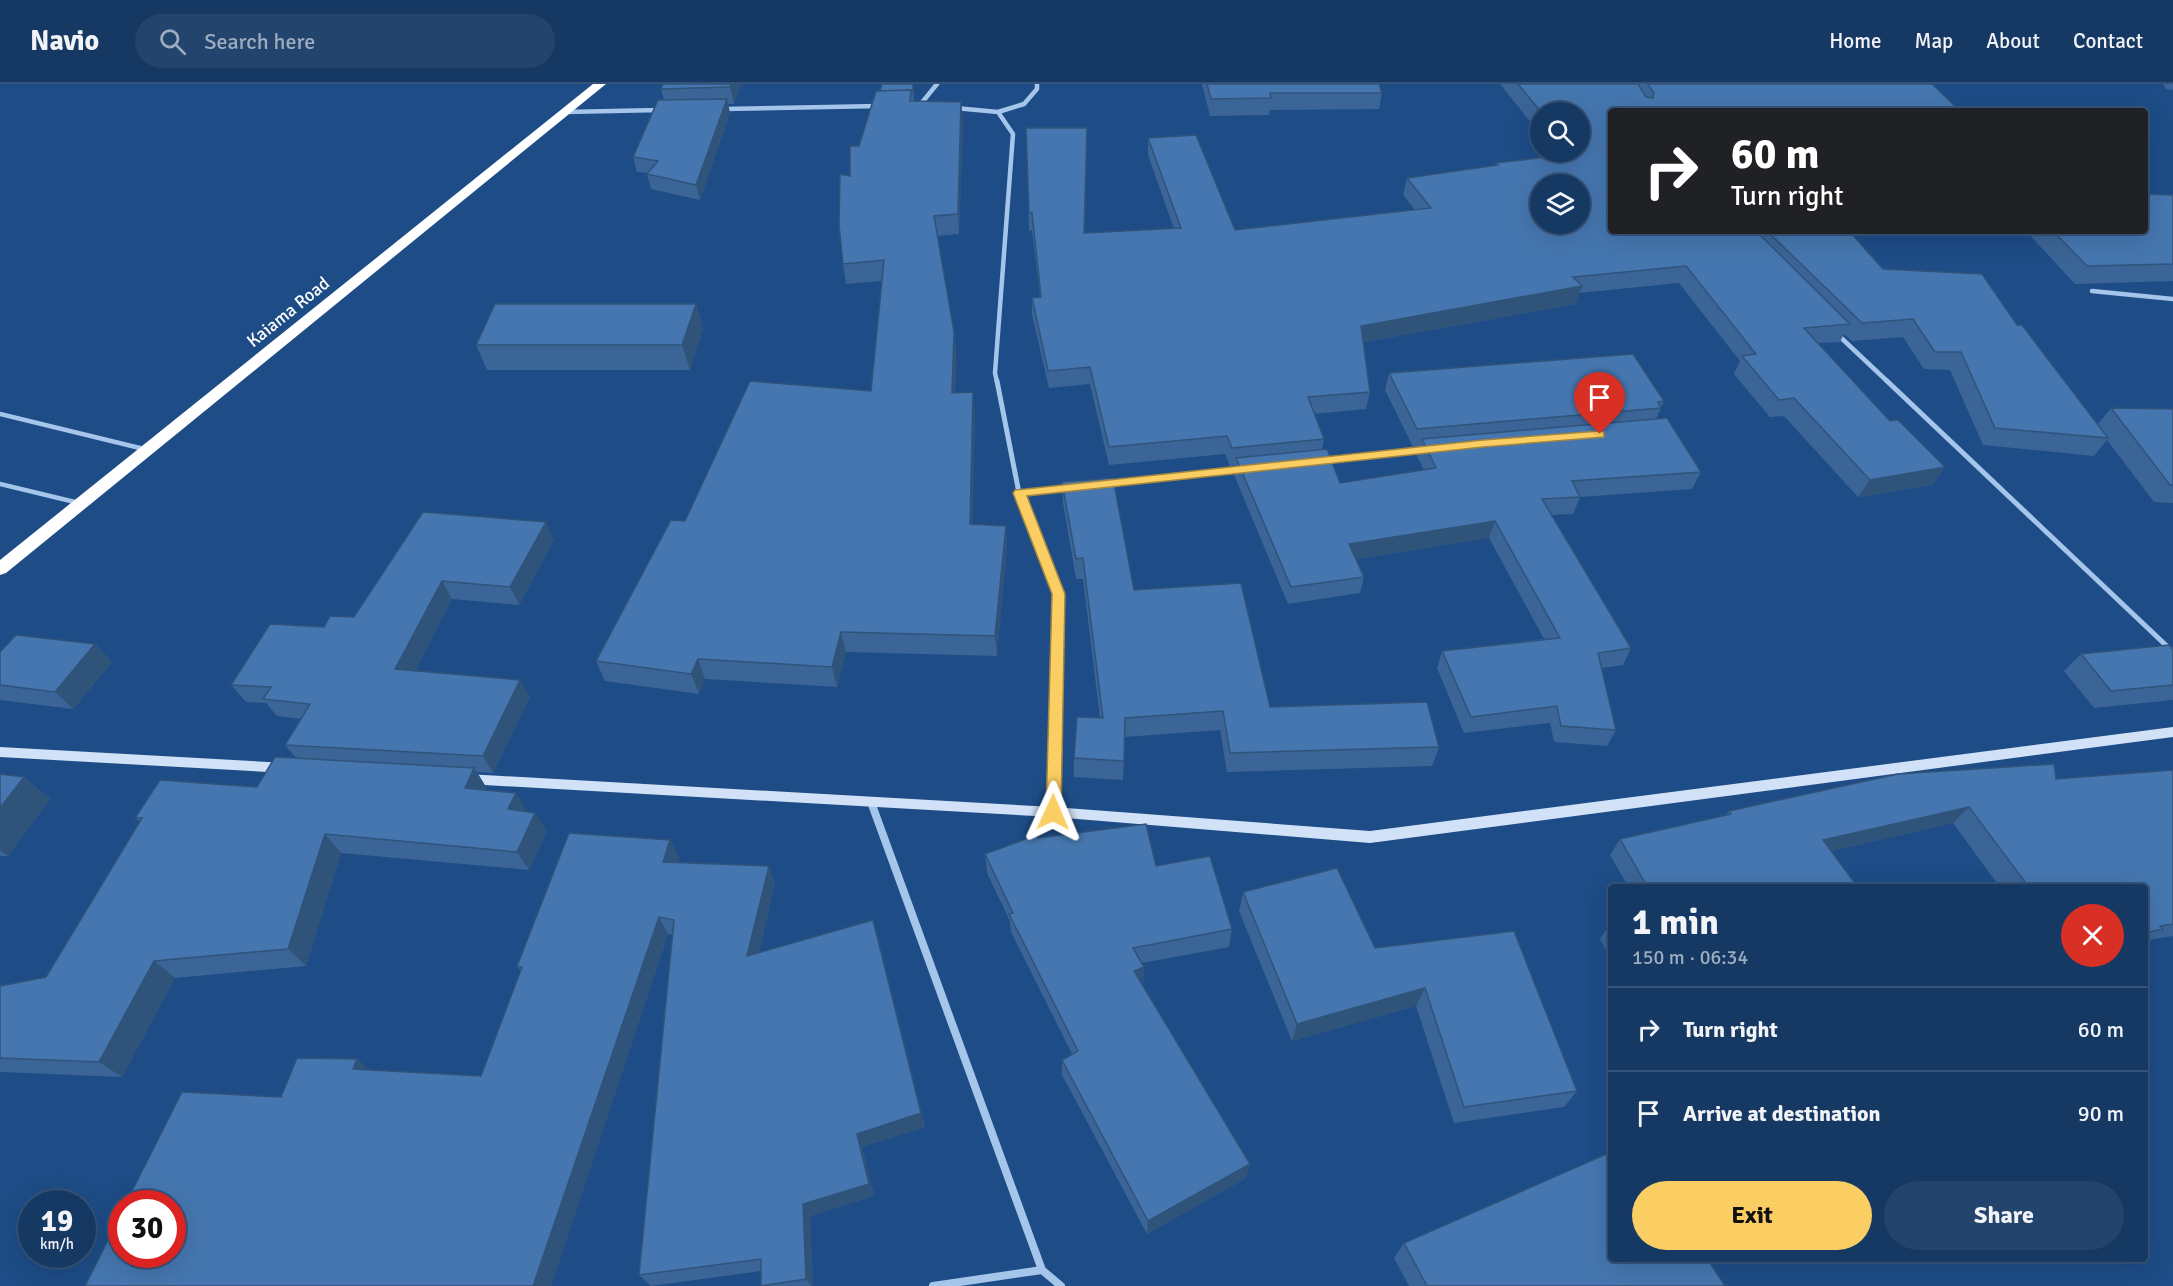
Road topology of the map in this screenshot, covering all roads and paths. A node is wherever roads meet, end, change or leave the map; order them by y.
1 (600, 84) edge
2 (937, 84) edge
3 (1037, 84) edge
4 (887, 105) edge
5 (909, 105) edge
6 (920, 105) junction
7 (931, 106) edge
8 (953, 108) edge
9 (716, 109) edge
10 (669, 110) edge
11 (565, 112) junction
12 (998, 112) junction
13 (2091, 291) edge
14 (2173, 298) edge
15 (1830, 327) edge
16 (0, 414) edge
17 (1435, 449) edge
18 (147, 450) junction
19 (1317, 461) edge
20 (1246, 469) edge
21 (0, 484) edge
22 (1099, 484) edge
23 (1076, 487) edge
24 (1019, 493) junction
25 (81, 503) junction
26 (0, 569) edge
27 (2173, 652) edge
28 (2173, 732) edge
29 (0, 752) edge
30 (298, 769) edge
31 (454, 778) edge
32 (871, 802) junction
33 (1053, 812) junction
34 (1042, 1270) junction
35 (933, 1286) edge
36 (1061, 1286) edge

1 - 11 highway, Kaiama Road
2 - 6 street
3 - 12 street
4 - 9 street
5 - 6 street
6 - 7 street
8 - 12 street
10 - 11 street
11 - 18 highway, Kaiama Road
12 - 24 street
13 - 14 street
15 - 27 street
16 - 18 lane
17 - 19 street
18 - 25 highway, Kaiama Road
20 - 22 street
21 - 25 lane
23 - 24 street
24 - 33 street
25 - 26 highway, Kaiama Road
28 - 33 street
29 - 30 street
31 - 32 street
32 - 33 street
32 - 34 street
34 - 35 street
34 - 36 street

